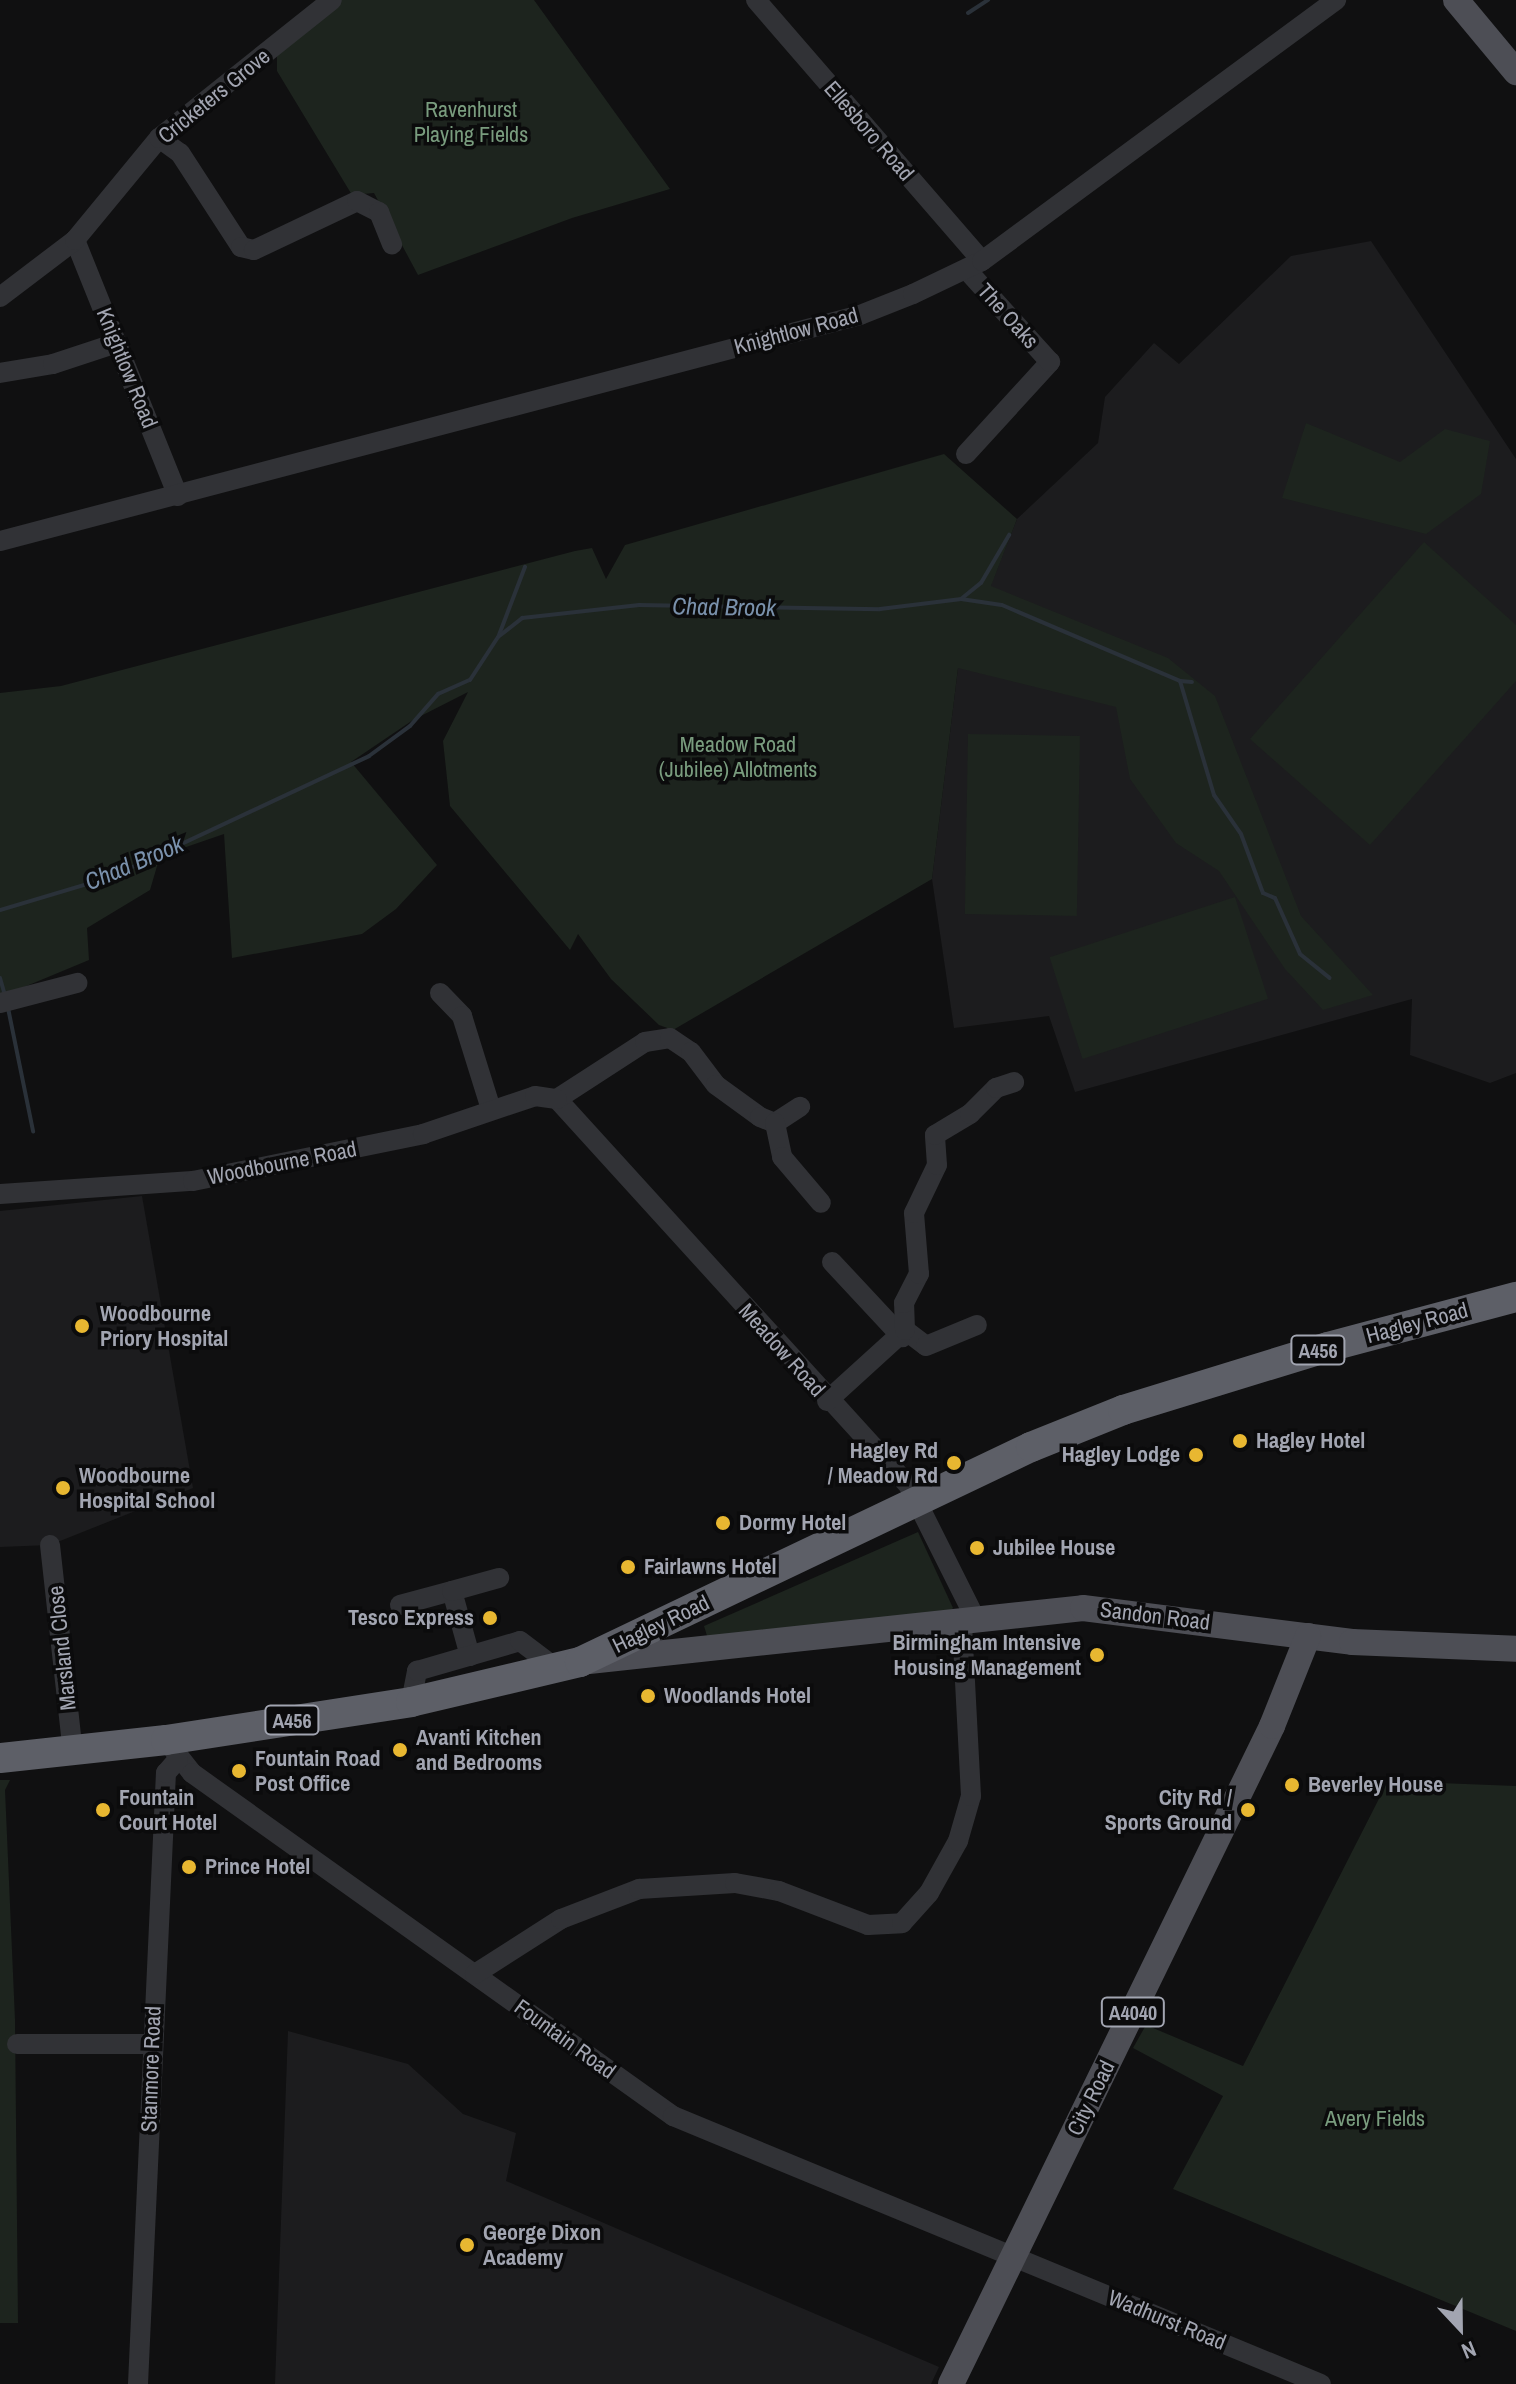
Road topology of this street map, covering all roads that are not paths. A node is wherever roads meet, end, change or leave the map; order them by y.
1 (332, 0) edge
2 (756, 0) edge
3 (1336, 0) edge
4 (1456, 0) edge
5 (1516, 72) edge
6 (159, 138) junction
7 (75, 240) junction
8 (392, 244) dead end
9 (974, 265) junction
10 (0, 297) edge
11 (117, 343) junction
12 (0, 373) edge
13 (966, 454) dead end
14 (178, 496) junction
15 (0, 541) edge
16 (77, 983) dead end
17 (440, 993) dead end
18 (0, 1003) edge
19 (1014, 1082) dead end
20 (557, 1099) junction
21 (800, 1107) dead end
22 (491, 1109) junction
23 (775, 1123) junction
24 (0, 1194) edge
25 (821, 1203) dead end
26 (832, 1262) dead end
27 (1516, 1297) edge
28 (977, 1325) dead end
29 (903, 1334) junction
30 (827, 1401) junction
31 (918, 1499) junction
32 (50, 1545) dead end
33 (499, 1578) dead end
34 (452, 1591) junction
35 (400, 1605) dead end
36 (969, 1621) junction
37 (655, 1629) junction
38 (1308, 1636) junction
39 (1516, 1649) edge
40 (699, 1650) junction
41 (470, 1656) junction
42 (568, 1665) junction
43 (411, 1702) junction
44 (172, 1750) junction
45 (73, 1752) junction
46 (0, 1758) edge
47 (475, 1974) junction
48 (17, 2044) dead end
49 (151, 2044) junction
50 (1013, 2256) junction
51 (138, 2384) edge
52 (951, 2384) edge
53 (1321, 2384) edge

1 - 6 street, Cricketers Grove
2 - 9 street, Ellesboro Road
3 - 9 street, Knightlow Road
4 - 5 main road
6 - 7 street, Cricketers Grove
6 - 8 street
7 - 10 street, Cricketers Grove
7 - 11 street, Knightlow Road
9 - 13 street, The Oaks
9 - 14 street, Knightlow Road
11 - 12 street
11 - 14 street, Knightlow Road
14 - 15 street, Knightlow Road
16 - 18 street
17 - 22 street
19 - 29 street
20 - 22 street, Woodbourne Road
20 - 23 street
20 - 30 street, Meadow Road
21 - 23 street
22 - 24 street, Woodbourne Road
23 - 25 street
26 - 29 street
27 - 31 highway, Hagley Road / A456
28 - 29 street
29 - 30 street
30 - 31 street, Meadow Road
31 - 36 street, Meadow Road
31 - 37 highway, Hagley Road / A456
32 - 45 street, Marsland Close
33 - 34 street
34 - 35 street
34 - 41 street
36 - 38 main road, Sandon Road
36 - 40 main road, Sandon Road
36 - 47 street
37 - 40 main road
37 - 42 highway, Hagley Road / A456
38 - 39 main road, Sandon Road
38 - 50 main road, City Road / A4040
40 - 42 main road, Sandon Road
41 - 42 street
41 - 43 street
42 - 43 highway, Hagley Road / A456
43 - 44 highway, Hagley Road / A456
44 - 45 highway, Hagley Road / A456
44 - 47 street, Fountain Road
44 - 49 street, Stanmore Road
45 - 46 highway, Hagley Road / A456
47 - 50 street, Fountain Road
48 - 49 street
49 - 51 street, Stanmore Road
50 - 52 main road, City Road / A4040
50 - 53 street, Wadhurst Road

